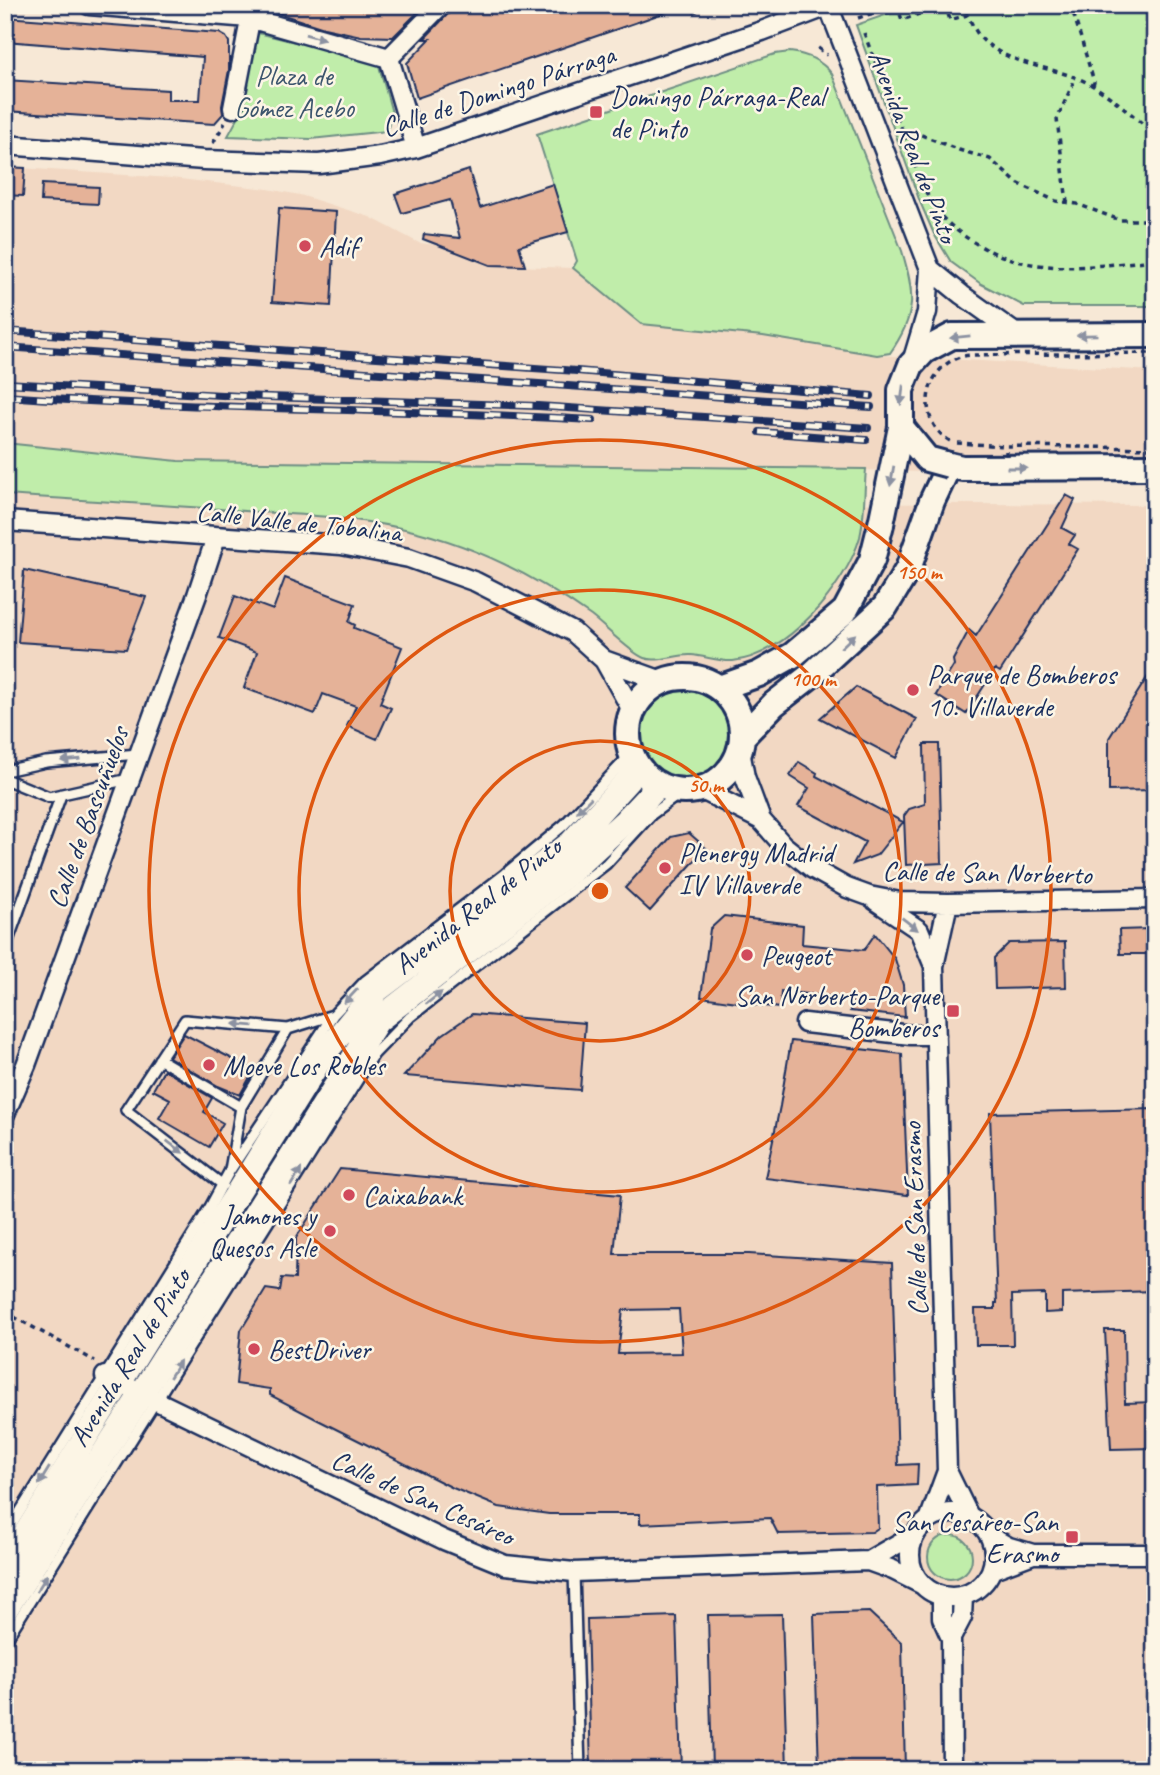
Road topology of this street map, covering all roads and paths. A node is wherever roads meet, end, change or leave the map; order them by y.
1 (89, 5) edge
2 (441, 5) edge
3 (713, 5) edge
4 (828, 5) edge
5 (897, 5) edge
6 (945, 5) edge
7 (1094, 5) edge
8 (251, 12) edge
9 (693, 12) dead end
10 (859, 18) dead end
11 (864, 33) dead end
12 (389, 58) junction
13 (1075, 79) junction
14 (1093, 87) junction
15 (233, 108) joint
16 (902, 130) junction
17 (1155, 135) edge
18 (5, 145) edge
19 (416, 148) junction
20 (204, 160) junction
21 (1067, 203) junction
22 (1155, 220) edge
23 (1155, 260) edge
24 (930, 269) junction
25 (1155, 334) edge
26 (1018, 335) junction
27 (1155, 353) edge
28 (911, 365) junction
29 (901, 427) junction
30 (1006, 446) junction
31 (1155, 448) edge
32 (1006, 456) dead end
33 (949, 465) junction
34 (1155, 467) edge
35 (5, 521) edge
36 (216, 537) junction
37 (604, 660) junction
38 (662, 681) junction
39 (719, 688) junction
40 (632, 710) junction
41 (742, 743) junction
42 (138, 754) junction
43 (634, 762) junction
44 (5, 771) edge
45 (5, 779) edge
46 (129, 779) junction
47 (658, 786) junction
48 (692, 791) junction
49 (61, 795) junction
50 (761, 820) junction
51 (869, 897) junction
52 (1155, 899) edge
53 (948, 904) junction
54 (5, 949) edge
55 (934, 966) junction
56 (333, 1015) junction
57 (805, 1023) dead end
58 (288, 1029) junction
59 (936, 1035) junction
60 (159, 1059) junction
61 (241, 1107) junction
62 (5, 1114) edge
63 (229, 1172) junction
64 (223, 1185) junction
65 (5, 1312) edge
66 (126, 1385) junction
67 (947, 1471) junction
68 (969, 1516) junction
69 (929, 1520) junction
70 (915, 1534) junction
71 (5, 1536) edge
72 (991, 1537) junction
73 (1155, 1554) edge
74 (1033, 1555) junction
75 (868, 1562) junction
76 (5, 1567) edge
77 (993, 1569) junction
78 (574, 1572) junction
79 (920, 1584) junction
80 (942, 1597) junction
81 (963, 1597) junction
82 (5, 1611) edge
83 (951, 1638) junction
84 (5, 1641) edge
85 (580, 1770) edge
86 (951, 1770) edge

1 - 8 street
2 - 12 street
3 - 9 path
4 - 19 street, Calle de Domingo Párraga
4 - 24 street, Avenida Real de Pinto
5 - 6 path
5 - 10 path
6 - 13 path
7 - 14 path
8 -> 12 street
8 - 15 street
11 - 16 path
12 - 19 street
13 - 14 path
13 - 21 path
14 - 17 path
15 - 20 path
16 - 21 path
16 - 23 path
18 - 20 street, Calle de Domingo Párraga
19 - 20 street, Calle de Domingo Párraga
21 - 22 path
24 - 26 street, Avenida Real de Pinto
24 - 28 street, Avenida Real de Pinto
25 -> 26 main road
26 -> 28 main road
27 - 30 path, bridge
28 -> 29 main road, bridge
29 - 33 main road, bridge
29 -> 39 main road, bridge
30 - 31 path, bridge
30 - 32 path, bridge
33 -> 34 main road
41 -> 33 main road
35 - 36 street, Calle Valle de Tobalina
36 - 37 street, Calle Valle de Tobalina
36 - 42 street, Calle de Bascuñuelos
37 - 38 street, Calle Valle de Tobalina
37 - 40 street, Calle Valle de Tobalina
38 - 39 main road
38 - 40 main road
39 - 41 main road
40 - 43 main road
41 - 48 main road
41 - 50 street, Calle de San Norberto
42 -> 44 lane
42 - 46 street, Calle de Bascuñuelos
43 - 47 main road
43 -> 56 lane
43 - 66 main road, Avenida Real de Pinto
45 - 49 lane
46 - 49 lane
46 - 62 street, Calle de Bascuñuelos
47 - 48 main road
47 - 66 main road, Avenida Real de Pinto
48 - 50 street, Calle de San Norberto
66 -> 48 lane
49 - 54 lane
50 - 51 street, Calle de San Norberto
51 - 53 street, Calle de San Norberto
51 -> 55 street, Calle de San Erasmo
52 - 53 street, Calle de San Norberto
53 - 55 street, Calle de San Erasmo
55 - 59 street, Calle de San Erasmo
56 - 58 lane
56 - 63 lane
57 - 59 street
58 -> 60 lane
58 - 61 lane
59 - 67 street, Calle de San Erasmo
60 - 61 lane
60 -> 64 lane
61 - 63 lane
63 - 64 lane
64 - 66 lane
65 - 66 path
66 -> 71 lane
66 - 76 main road, Avenida Real de Pinto
66 - 78 street, Calle de San Cesáreo
66 - 82 main road, Avenida Real de Pinto
84 -> 66 lane
67 - 68 street, Calle de San Erasmo
67 - 69 street, Calle de San Erasmo
68 - 69 street
68 - 72 street
69 - 70 street
70 - 75 street, Calle de San Cesáreo
70 - 79 street
72 - 74 street
72 - 77 street
73 - 74 street
74 - 77 street
75 - 78 street, Calle de San Cesáreo
75 - 79 street, Calle de San Cesáreo
77 - 81 street
78 - 85 lane
79 - 80 street
80 - 81 street
80 - 83 street
81 - 83 street
83 - 86 street

